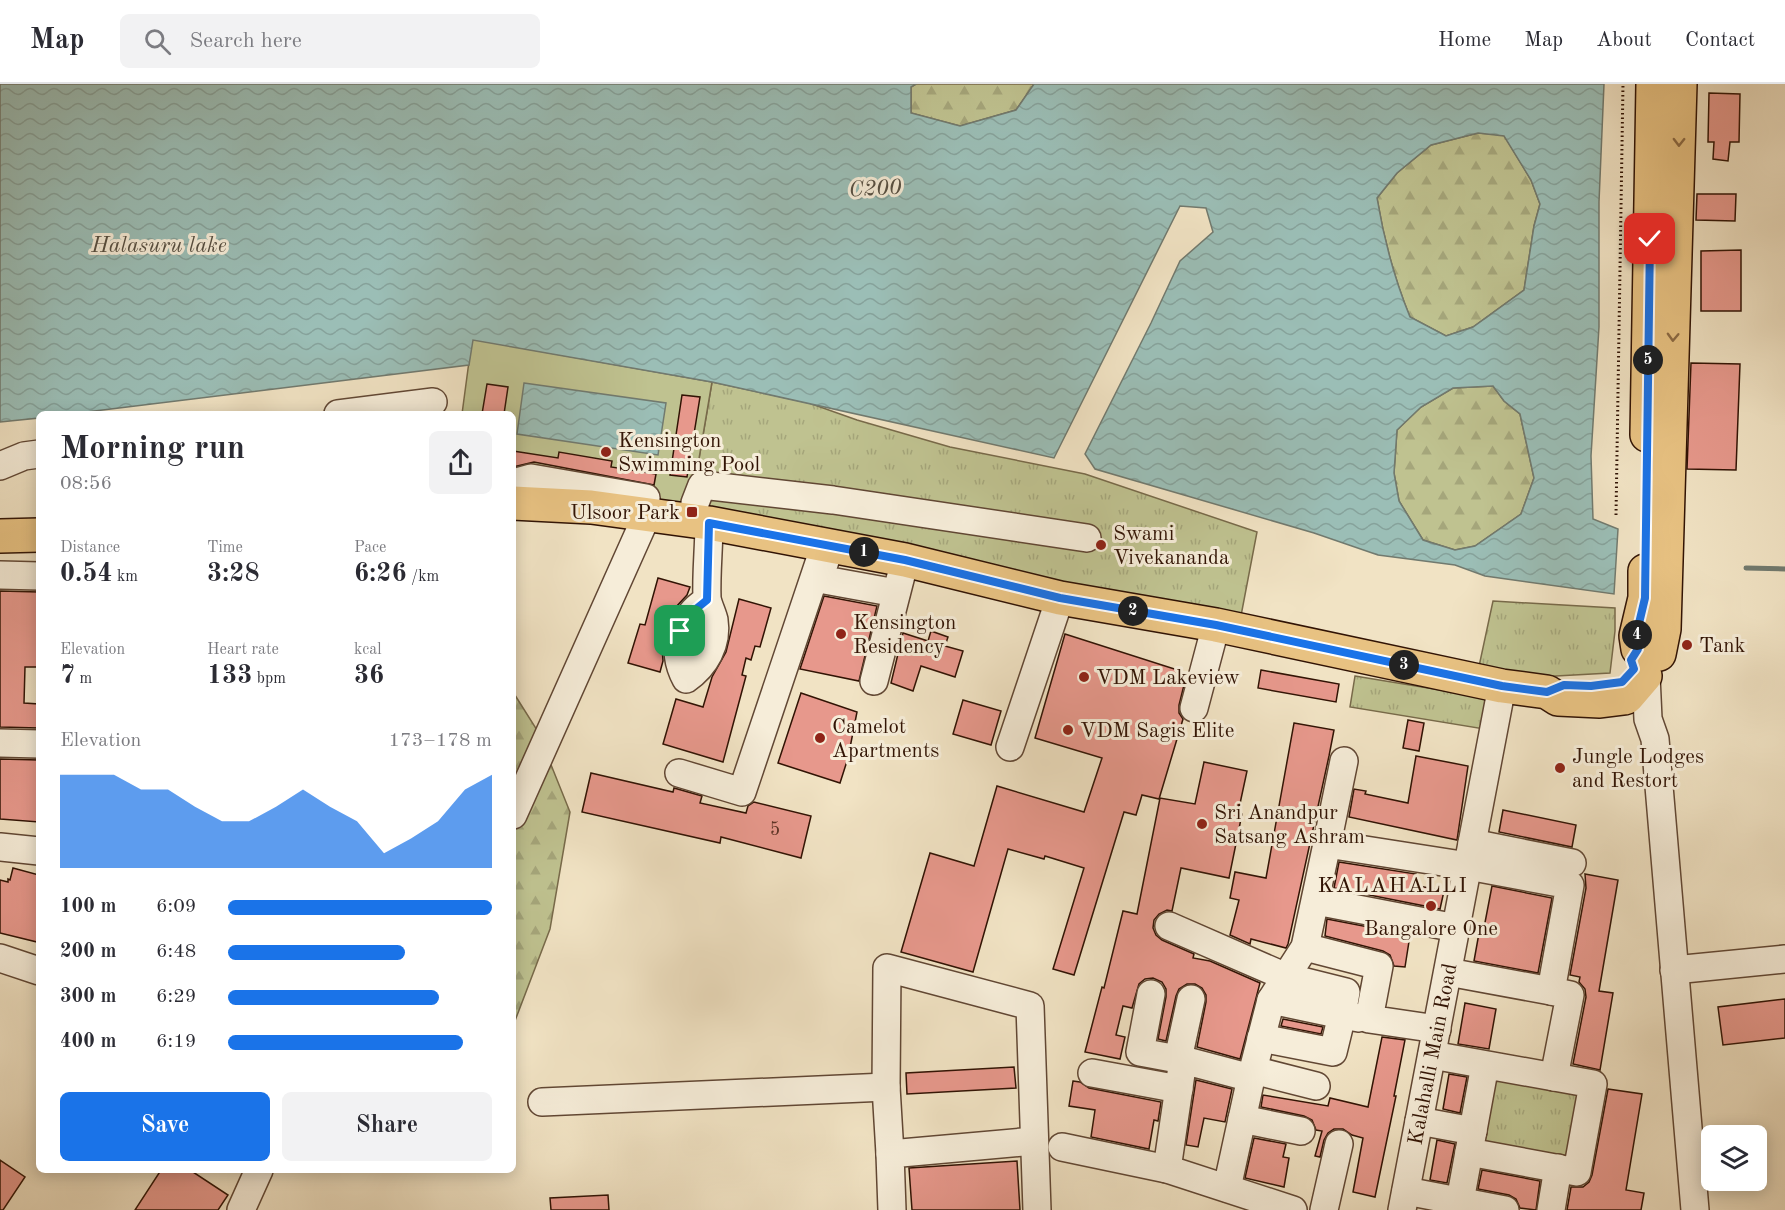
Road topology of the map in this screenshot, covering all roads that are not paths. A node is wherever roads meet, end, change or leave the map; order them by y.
1 (1653, 84) edge
2 (1680, 84) edge
3 (433, 402) dead end
4 (362, 411) edge
5 (36, 454) edge
6 (0, 466) edge
7 (516, 482) edge
8 (516, 503) edge
9 (647, 506) junction
10 (701, 522) junction
11 (36, 535) edge
12 (0, 536) edge
13 (1087, 538) dead end
14 (827, 546) junction
15 (905, 560) junction
16 (0, 575) edge
17 (36, 576) edge
18 (896, 593) junction
19 (1060, 598) junction
20 (707, 600) dead end
21 (1216, 625) junction
22 (1646, 666) junction
23 (874, 681) dead end
24 (1502, 686) junction
25 (1194, 708) dead end
26 (0, 743) edge
27 (36, 744) edge
28 (1010, 747) dead end
29 (1344, 761) dead end
30 (679, 772) dead end
31 (516, 808) edge
32 (1327, 844) junction
33 (0, 847) edge
34 (36, 851) edge
35 (1470, 855) junction
36 (1572, 863) dead end
37 (1316, 901) junction
38 (1169, 926) dead end
39 (1456, 928) junction
40 (1305, 947) junction
41 (0, 958) edge
42 (1785, 958) edge
43 (36, 970) edge
44 (1674, 970) junction
45 (1448, 972) junction
46 (1286, 977) junction
47 (1551, 991) junction
48 (1151, 994) dead end
49 (1191, 999) dead end
50 (1270, 1000) junction
51 (1342, 1015) junction
52 (1369, 1019) junction
53 (1261, 1038) junction
54 (1434, 1042) junction
55 (1181, 1060) junction
56 (1485, 1065) junction
57 (1092, 1073) dead end
58 (1252, 1074) junction
59 (1554, 1077) junction
60 (1316, 1086) dead end
61 (886, 1087) junction
62 (1179, 1089) junction
63 (542, 1102) dead end
64 (1242, 1119) junction
65 (1419, 1120) junction
66 (1301, 1131) dead end
67 (1034, 1141) junction
68 (1471, 1141) junction
69 (1339, 1144) dead end
70 (1062, 1147) dead end
71 (890, 1154) junction
72 (1558, 1168) junction
73 (1167, 1169) junction
74 (258, 1173) edge
75 (1227, 1188) junction
76 (1404, 1200) edge
77 (1460, 1201) junction
78 (1260, 1205) edge
79 (241, 1210) edge
80 (892, 1210) edge
81 (1037, 1210) edge
82 (1293, 1210) edge
83 (1324, 1210) edge
84 (1505, 1210) edge
85 (1551, 1210) edge
86 (1695, 1210) edge

1 - 22 main road
2 -> 22 main road
3 - 4 street
5 - 6 street
7 - 9 street
8 - 9 main road
9 - 10 main road
9 - 31 street
10 - 13 street
10 - 14 main road
10 - 20 street
11 - 12 main road
14 - 15 main road
14 - 18 street
14 - 30 street
15 - 18 street
15 - 19 main road
16 - 17 street
18 - 23 street
19 - 21 main road
19 - 28 street
21 - 24 main road
21 - 25 street
22 - 24 main road
22 - 44 street
24 - 35 street, Kalahalli Main Road
26 - 27 street
29 - 32 street
32 - 35 street
32 - 37 street
33 - 34 street
35 - 36 street
35 - 39 street, Kalahalli Main Road
35 - 47 street
37 - 39 street
37 - 40 street
38 - 46 street
39 - 45 street, Kalahalli Main Road
40 - 46 street
40 - 52 street
41 - 43 street
42 - 44 street
44 - 86 street
45 - 47 street
45 - 54 street, Kalahalli Main Road
46 - 50 street
46 - 51 street
47 - 59 street
48 - 55 street
49 - 55 street
50 - 51 street
50 - 53 street
51 - 52 street
51 - 53 street
52 - 54 street
53 - 58 street
54 - 56 street
54 - 65 street, Kalahalli Main Road
55 - 58 street
55 - 62 street
56 - 59 street
56 - 68 street
57 - 62 street
58 - 60 street
58 - 64 street
59 - 72 street
61 - 63 street
61 - 67 street
61 - 71 street
62 - 73 street
64 - 66 street
64 - 75 street
65 - 68 street
65 - 76 street, Kalahalli Main Road
67 - 71 street
67 - 81 street
68 - 72 street
68 - 77 street
69 - 83 street
70 - 73 street
71 - 80 street
72 - 85 street
73 - 75 street
74 - 79 street
75 - 78 street
76 - 77 street
77 - 84 street
78 - 82 street

